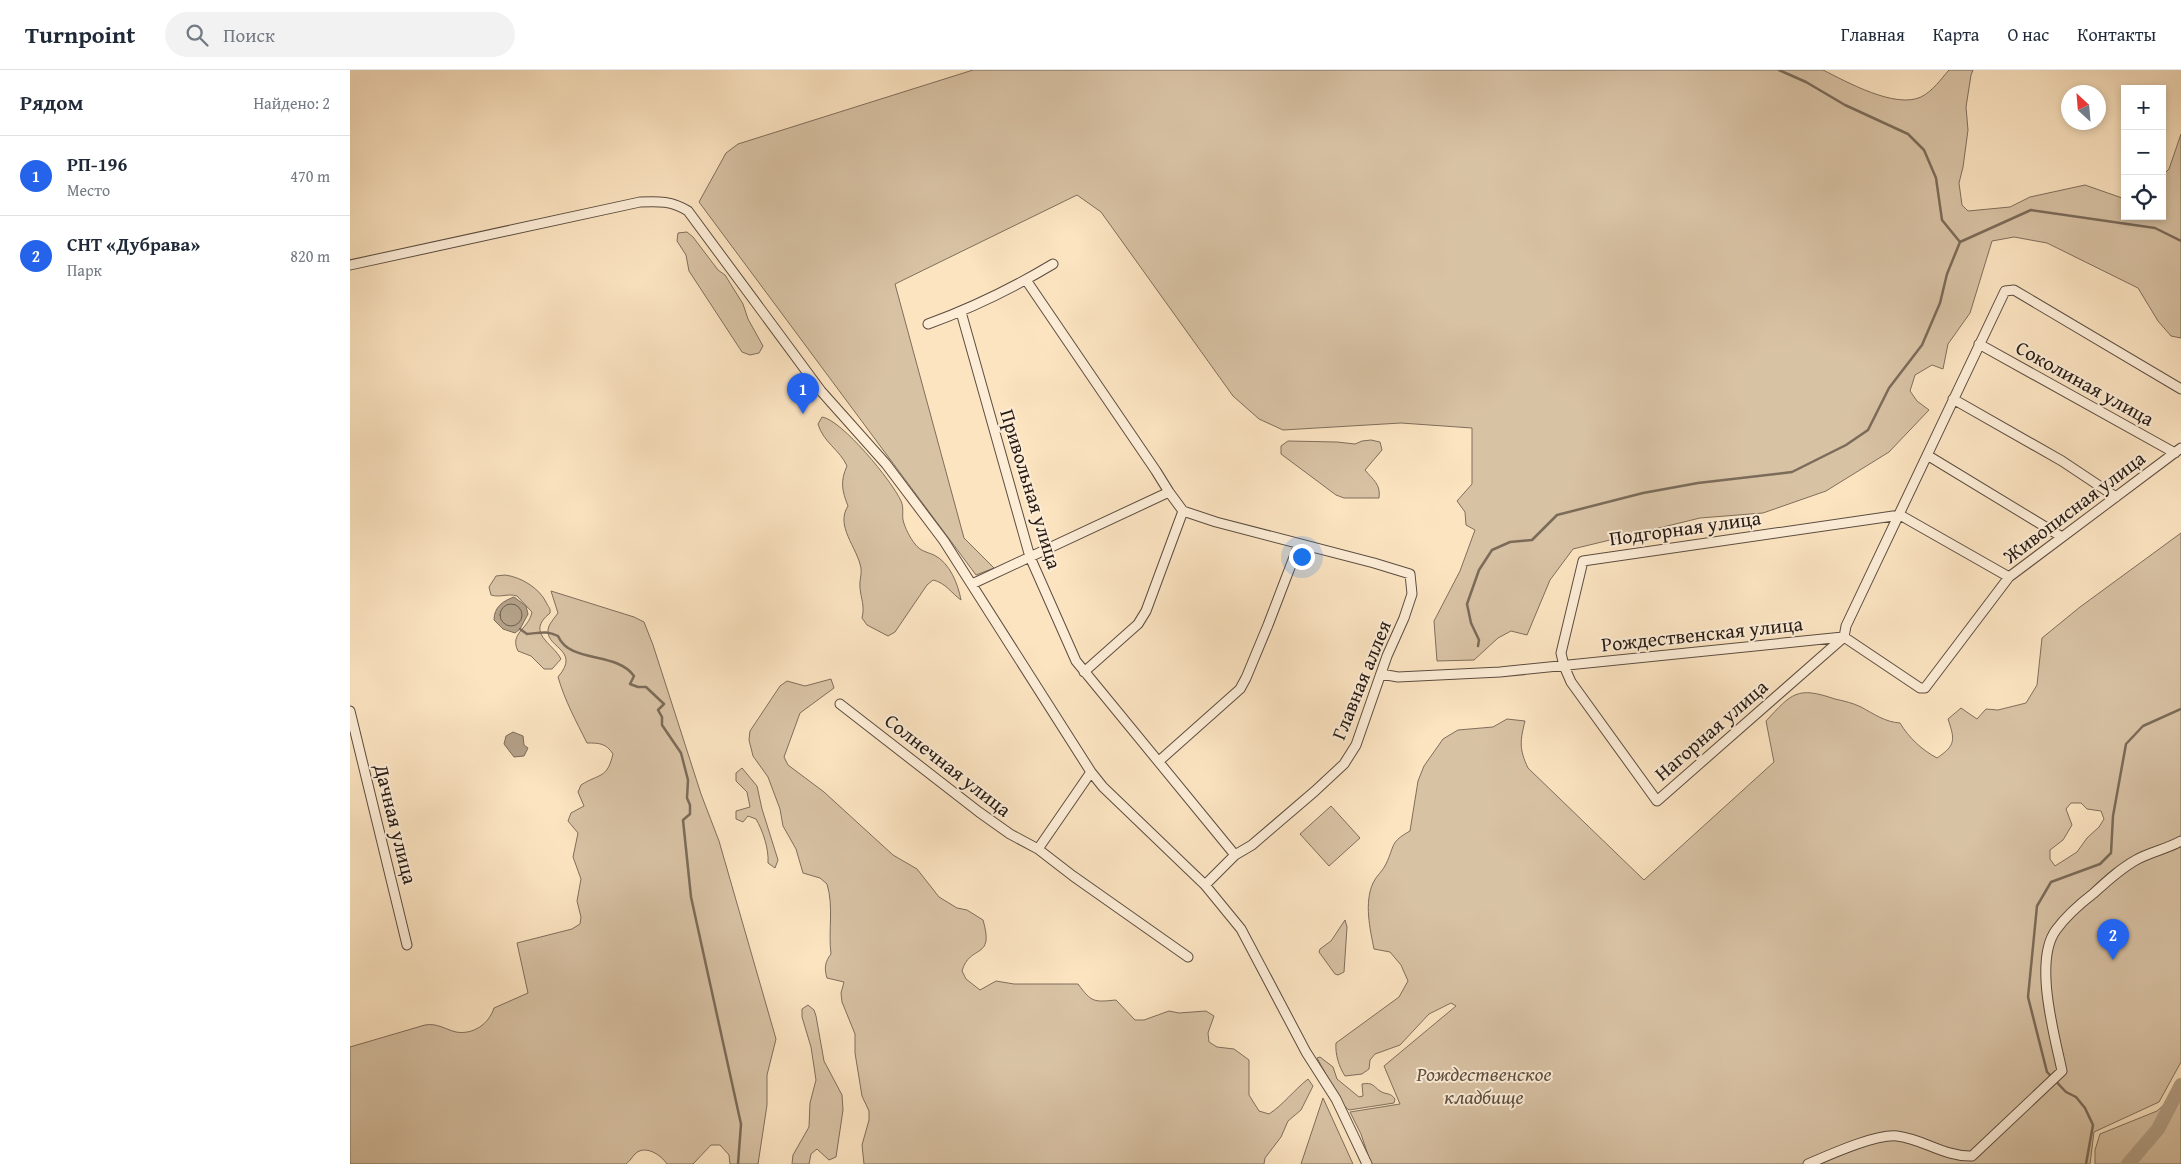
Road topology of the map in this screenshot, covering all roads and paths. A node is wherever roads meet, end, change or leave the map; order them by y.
1 (1053, 264) dead end
2 (350, 265) edge
3 (1026, 280) junction
4 (961, 312) junction
5 (928, 324) dead end
6 (1979, 344) junction
7 (2181, 389) edge
8 (1954, 399) junction
9 (2178, 451) edge
10 (1927, 455) junction
11 (1169, 492) junction
12 (2116, 497) junction
13 (1183, 511) junction
14 (1900, 515) junction
15 (2062, 537) junction
16 (1299, 544) junction
17 (1030, 557) junction
18 (2009, 577) junction
19 (972, 584) junction
20 (1844, 637) junction
21 (1564, 666) junction
22 (1084, 672) junction
23 (1381, 674) junction
24 (840, 704) dead end
25 (350, 711) edge
26 (1159, 761) junction
27 (1091, 772) junction
28 (2181, 841) edge
29 (1038, 849) junction
30 (1235, 855) junction
31 (1205, 885) junction
32 (407, 945) dead end
33 (1188, 957) dead end
34 (1367, 1164) edge
35 (1808, 1164) edge

1 - 3 street
2 - 19 street
3 - 4 street
3 - 11 street
4 - 5 street
4 - 17 street, Привольная улица
6 - 7 street
6 - 8 street
6 - 9 street, Соколиная улица
8 - 10 street
8 - 12 street
9 - 12 street, Живописная улица
10 - 14 street
10 - 15 street
11 - 13 street
11 - 17 street
12 - 15 street, Живописная улица
13 - 16 street
13 - 22 street
14 - 18 street
14 - 20 street
14 - 21 street, Подгорная улица
15 - 18 street, Живописная улица
16 - 23 street, Главная аллея
16 - 26 street
17 - 19 street
17 - 22 street, Привольная улица
18 - 20 street, Живописная улица
19 - 27 street
20 - 21 street, Рождественская улица
20 - 21 street, Нагорная улица
21 - 23 street, Рождественская улица
22 - 26 street, Привольная улица
23 - 30 street, Главная аллея
24 - 29 street, Солнечная улица
25 - 32 street, Дачная улица
26 - 30 street, Привольная улица
27 - 29 street
27 - 31 street
28 - 35 street
29 - 33 street, Солнечная улица
30 - 31 street, Главная аллея
31 - 34 street

